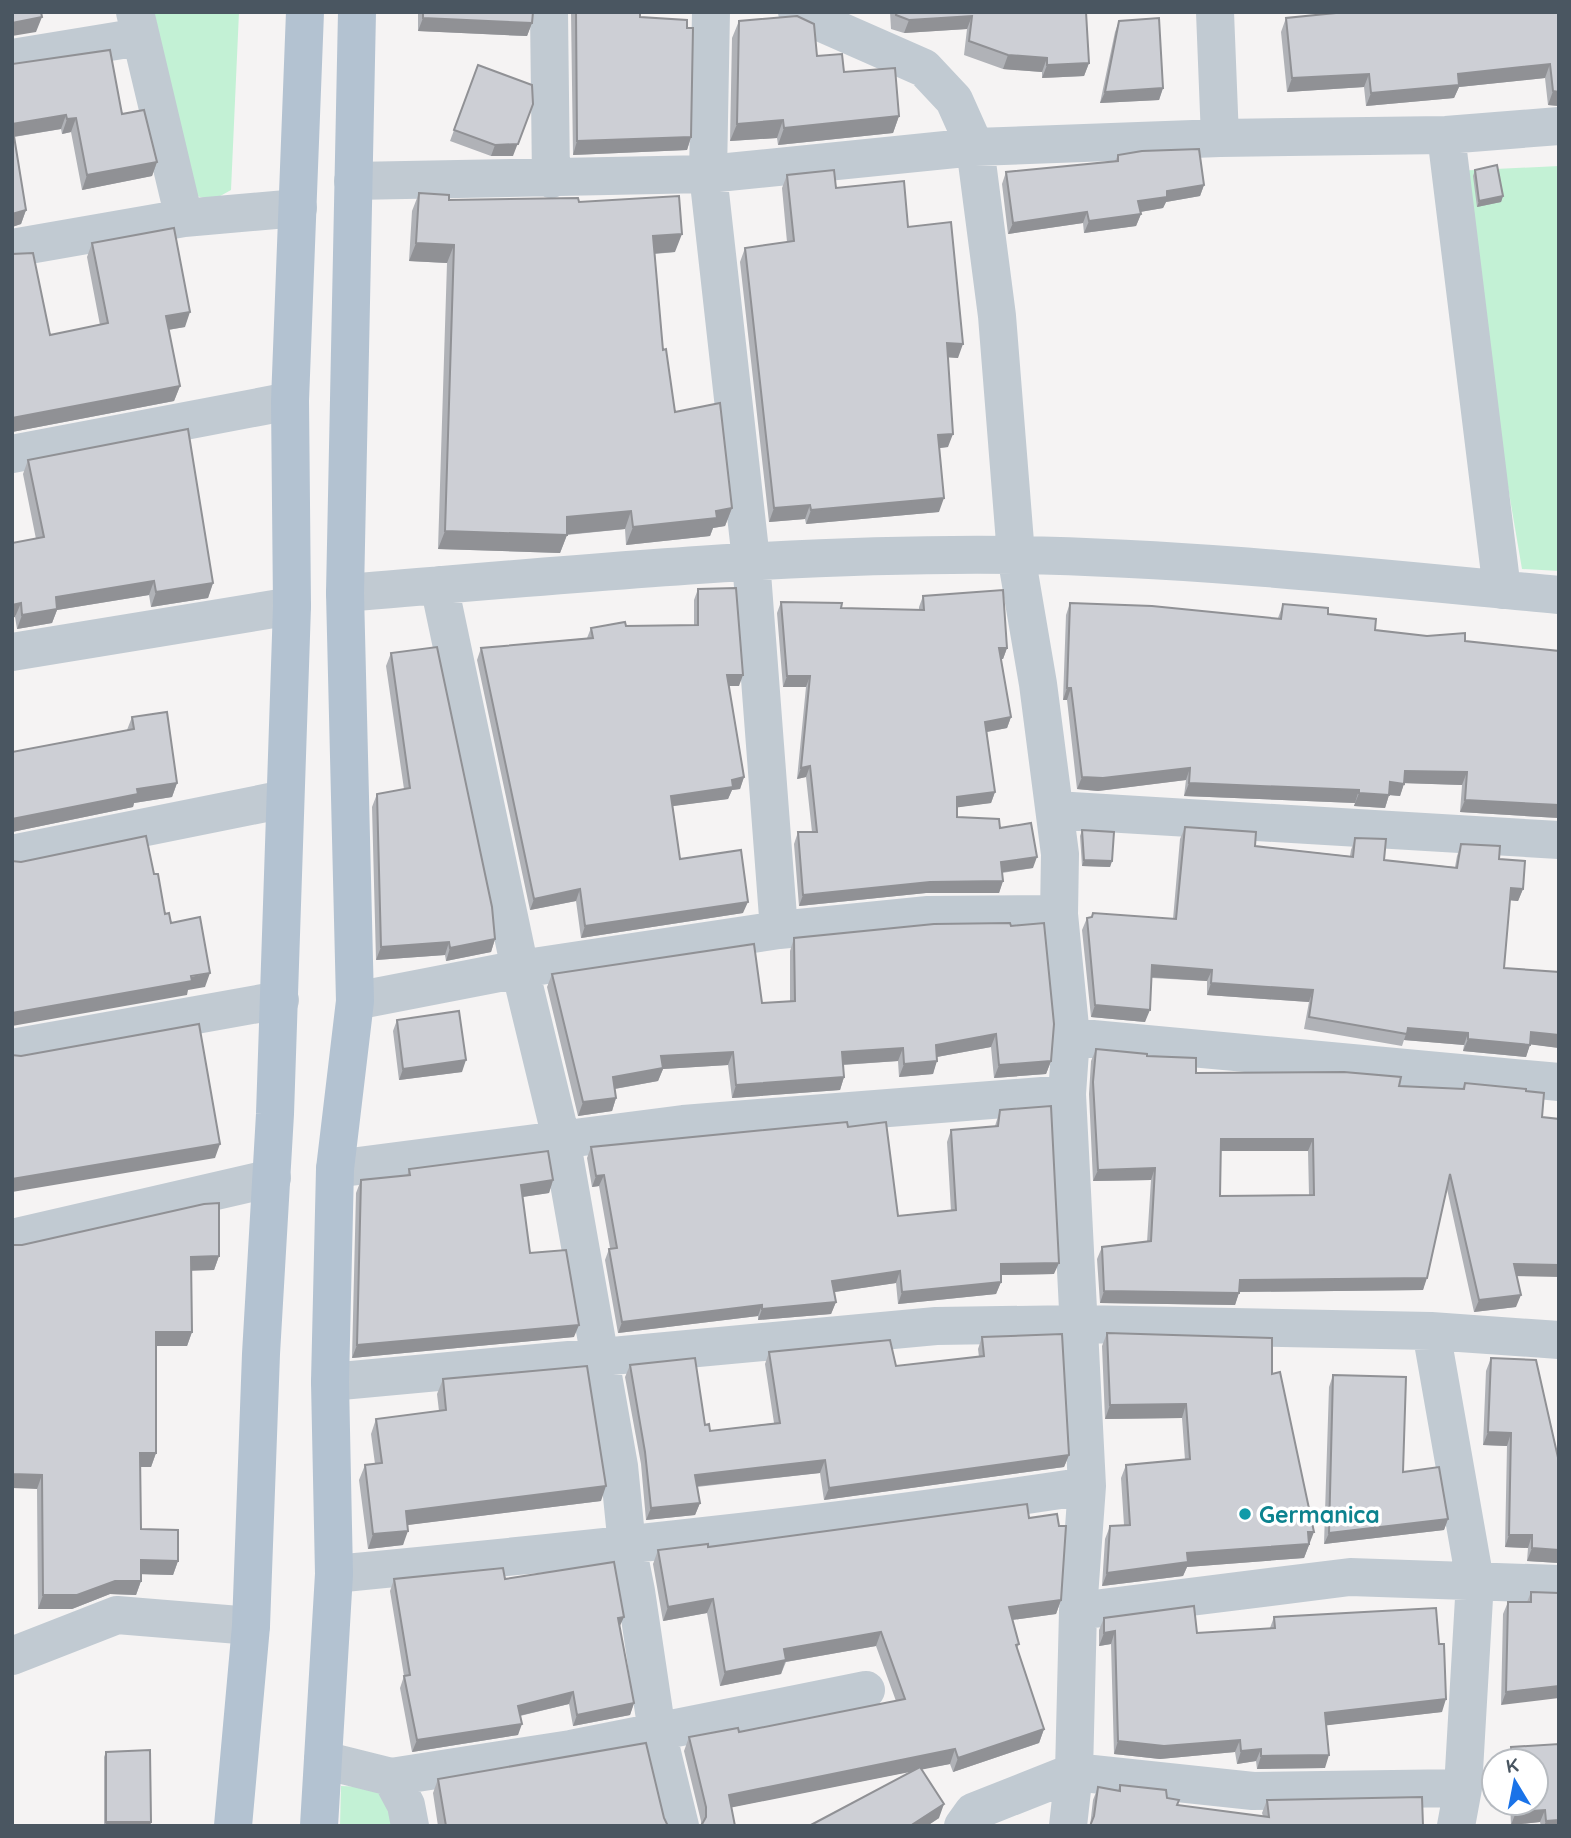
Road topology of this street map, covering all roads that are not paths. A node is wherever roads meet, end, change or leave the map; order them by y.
1 (549, 12) edge
2 (711, 12) edge
3 (797, 12) edge
4 (1215, 12) edge
5 (358, 18) edge
6 (300, 22) edge
7 (137, 24) edge
8 (868, 28) edge
9 (12, 58) edge
10 (1559, 125) edge
11 (1446, 135) junction
12 (1220, 138) junction
13 (975, 147) junction
14 (708, 174) junction
15 (551, 179) junction
16 (354, 181) junction
17 (298, 208) junction
18 (184, 218) junction
19 (12, 248) edge
20 (290, 401) junction
21 (12, 454) edge
22 (1016, 555) junction
23 (751, 560) junction
24 (439, 585) junction
25 (1502, 590) junction
26 (345, 593) junction
27 (1559, 595) edge
28 (292, 606) junction
29 (12, 652) edge
30 (285, 799) junction
31 (1055, 810) junction
32 (1559, 840) edge
33 (12, 854) edge
34 (1059, 914) junction
35 (779, 929) junction
36 (520, 969) junction
37 (280, 1000) junction
38 (355, 1001) junction
39 (1071, 1037) junction
40 (12, 1048) edge
41 (1559, 1082) edge
42 (1067, 1094) junction
43 (561, 1138) junction
44 (335, 1169) junction
45 (272, 1178) junction
46 (12, 1238) edge
47 (1079, 1324) junction
48 (1431, 1331) junction
49 (1559, 1340) edge
50 (598, 1355) junction
51 (330, 1382) junction
52 (1087, 1486) junction
53 (626, 1546) junction
54 (334, 1574) junction
55 (1475, 1581) junction
56 (1559, 1584) edge
57 (1078, 1611) junction
58 (251, 1626) junction
59 (12, 1656) edge
60 (866, 1690) dead end
61 (657, 1732) junction
62 (323, 1759) junction
63 (1073, 1772) junction
64 (391, 1777) junction
65 (1463, 1788) junction
66 (233, 1826) edge
67 (319, 1826) edge
68 (410, 1826) edge
69 (680, 1826) edge
70 (963, 1826) edge
71 (1068, 1826) edge
72 (1456, 1826) edge

1 - 15 street
2 - 14 street
3 - 8 street
4 - 12 street
5 - 16 main road
6 - 17 main road
7 - 9 street
7 - 18 street
8 - 13 street
10 - 11 street
11 - 12 street
11 - 25 street
12 - 13 street
13 - 14 street
13 - 22 street
14 - 15 street
14 - 23 street
15 - 16 street
16 - 26 main road
17 - 18 street
17 - 20 main road
18 - 19 street
20 - 21 street
20 - 28 main road
22 - 23 street
22 - 25 street
22 - 31 street
23 - 24 street
23 - 35 street
24 - 26 street
24 - 36 street
25 - 27 street
26 - 38 main road
28 - 29 street
28 - 30 main road
30 - 33 street
30 - 37 main road
31 - 32 street
31 - 34 street
34 - 35 street
34 - 39 street
35 - 36 street
36 - 38 street
36 - 43 street
37 - 40 street
37 - 45 main road
38 - 44 main road
39 - 41 street
39 - 42 street
42 - 43 street
42 - 47 street
43 - 44 street
43 - 50 street
44 - 51 main road
45 - 46 street
45 - 58 main road
47 - 48 street
47 - 50 street
47 - 52 street
48 - 49 street
48 - 55 street
50 - 51 street
50 - 53 street
51 - 54 main road
52 - 53 street
52 - 57 street
53 - 54 street
53 - 61 street
54 - 62 main road
55 - 56 street
55 - 57 street
55 - 65 street
57 - 63 street
58 - 59 street
58 - 66 main road
60 - 61 street
61 - 64 street
61 - 69 street
62 - 64 street
62 - 67 main road
63 - 65 street
63 - 70 street
63 - 71 street
64 - 68 street
65 - 72 street

